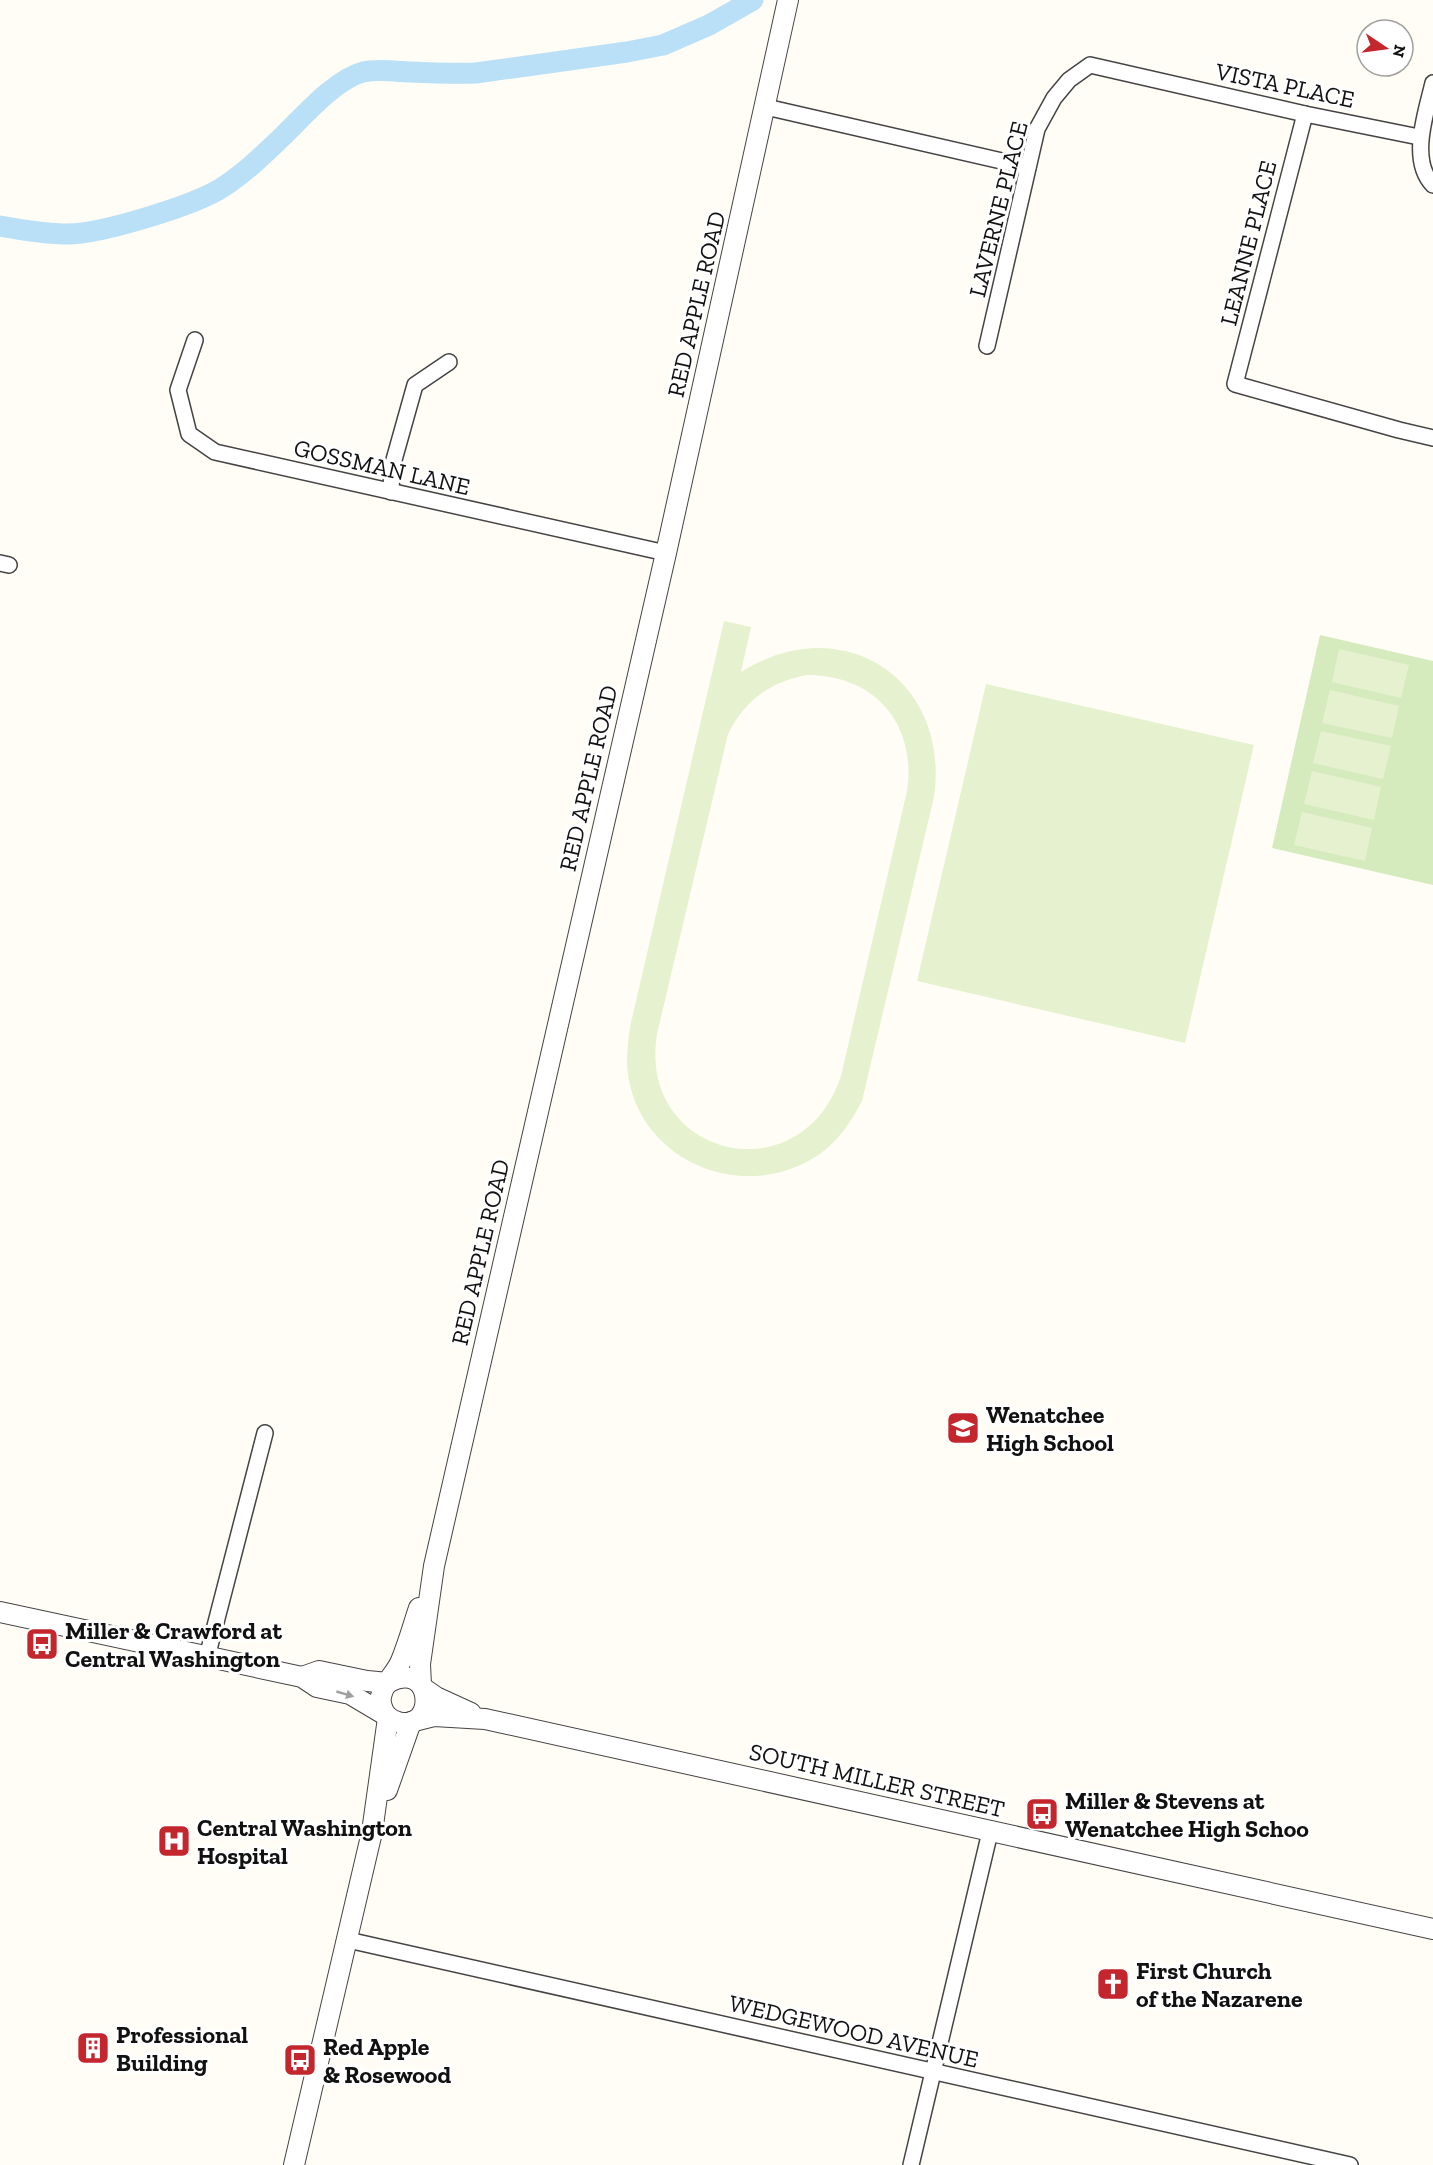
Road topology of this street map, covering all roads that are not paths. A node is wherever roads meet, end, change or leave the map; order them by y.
1 (788, 0) edge
2 (1090, 65) joint
3 (1433, 83) edge
4 (766, 107) junction
5 (1305, 114) junction
6 (1419, 137) junction
7 (1028, 167) junction
8 (1433, 185) edge
9 (195, 340) dead end
10 (987, 346) dead end
11 (449, 362) dead end
12 (1433, 438) edge
13 (391, 492) junction
14 (666, 554) junction
15 (265, 1433) dead end
16 (434, 1566) junction
17 (0, 1612) edge
18 (207, 1657) junction
19 (302, 1677) junction
20 (389, 1683) junction
21 (422, 1687) junction
22 (387, 1717) junction
23 (485, 1719) junction
24 (412, 1721) junction
25 (372, 1832) junction
26 (990, 1832) junction
27 (1433, 1929) edge
28 (348, 1940) junction
29 (934, 2072) junction
30 (294, 2165) edge
31 (911, 2165) edge
32 (1350, 2165) edge

1 - 4 street, RED APPLE ROAD
2 - 5 street, VISTA PLACE
2 - 7 street, LAVERNE PLACE
3 - 6 street
4 - 7 street
4 - 14 street, RED APPLE ROAD
5 - 6 street, VISTA PLACE
5 - 12 street, LEANNE PLACE
6 - 8 street
7 - 10 street, LAVERNE PLACE
9 - 13 street, GOSSMAN LANE
11 - 13 street
13 - 14 street, GOSSMAN LANE
14 - 16 street, RED APPLE ROAD
15 - 18 street
16 - 20 street, RED APPLE ROAD
16 - 21 street, RED APPLE ROAD
17 - 18 street
18 - 19 street
19 - 20 street
19 -> 22 street
20 - 21 street
20 - 22 street
21 - 23 street, SOUTH MILLER STREET
21 - 24 street
22 - 24 street
22 - 25 street
23 - 24 street, SOUTH MILLER STREET
23 - 26 street, SOUTH MILLER STREET
24 - 25 street
25 - 28 street
26 - 27 street, SOUTH MILLER STREET
26 - 29 street
28 - 29 street, WEDGEWOOD AVENUE
28 - 30 street
29 - 31 street
29 - 32 street, WEDGEWOOD AVENUE

